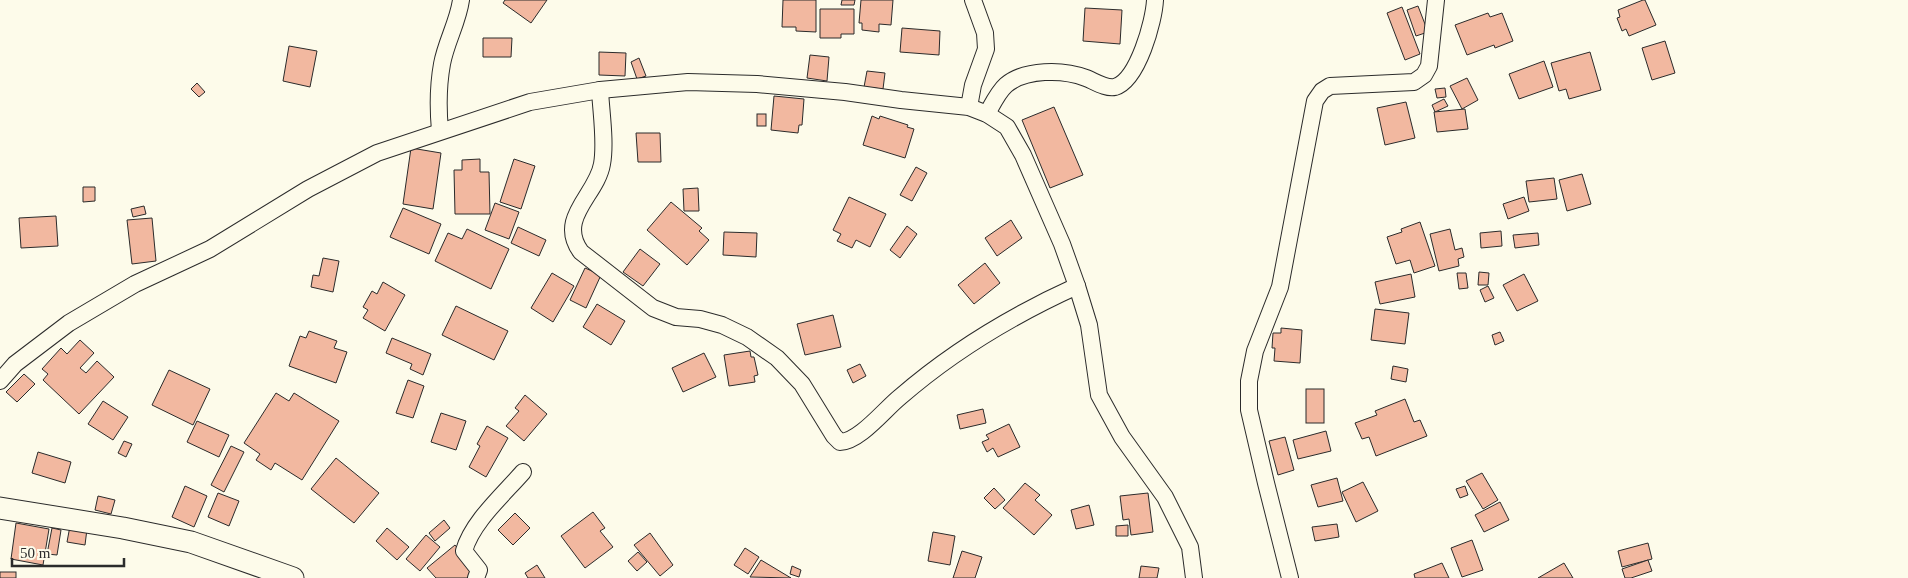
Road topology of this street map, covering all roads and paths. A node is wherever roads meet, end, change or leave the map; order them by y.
1 (461, 0) edge
2 (973, 0) edge
3 (1155, 0) edge
4 (1436, 0) edge
5 (600, 90) junction
6 (969, 108) junction
7 (987, 114) junction
8 (440, 131) junction
9 (1077, 286) junction
10 (0, 381) edge
11 (523, 472) dead end
12 (0, 508) edge
13 (293, 578) edge
14 (476, 578) edge
15 (1194, 578) edge
16 (1290, 578) edge

1 - 8 street
2 - 6 street
3 - 7 street
4 - 16 street
5 - 6 street
5 - 8 street
5 - 9 street
6 - 7 street
7 - 9 street
8 - 10 street
9 - 15 street
11 - 14 street
12 - 13 main road

